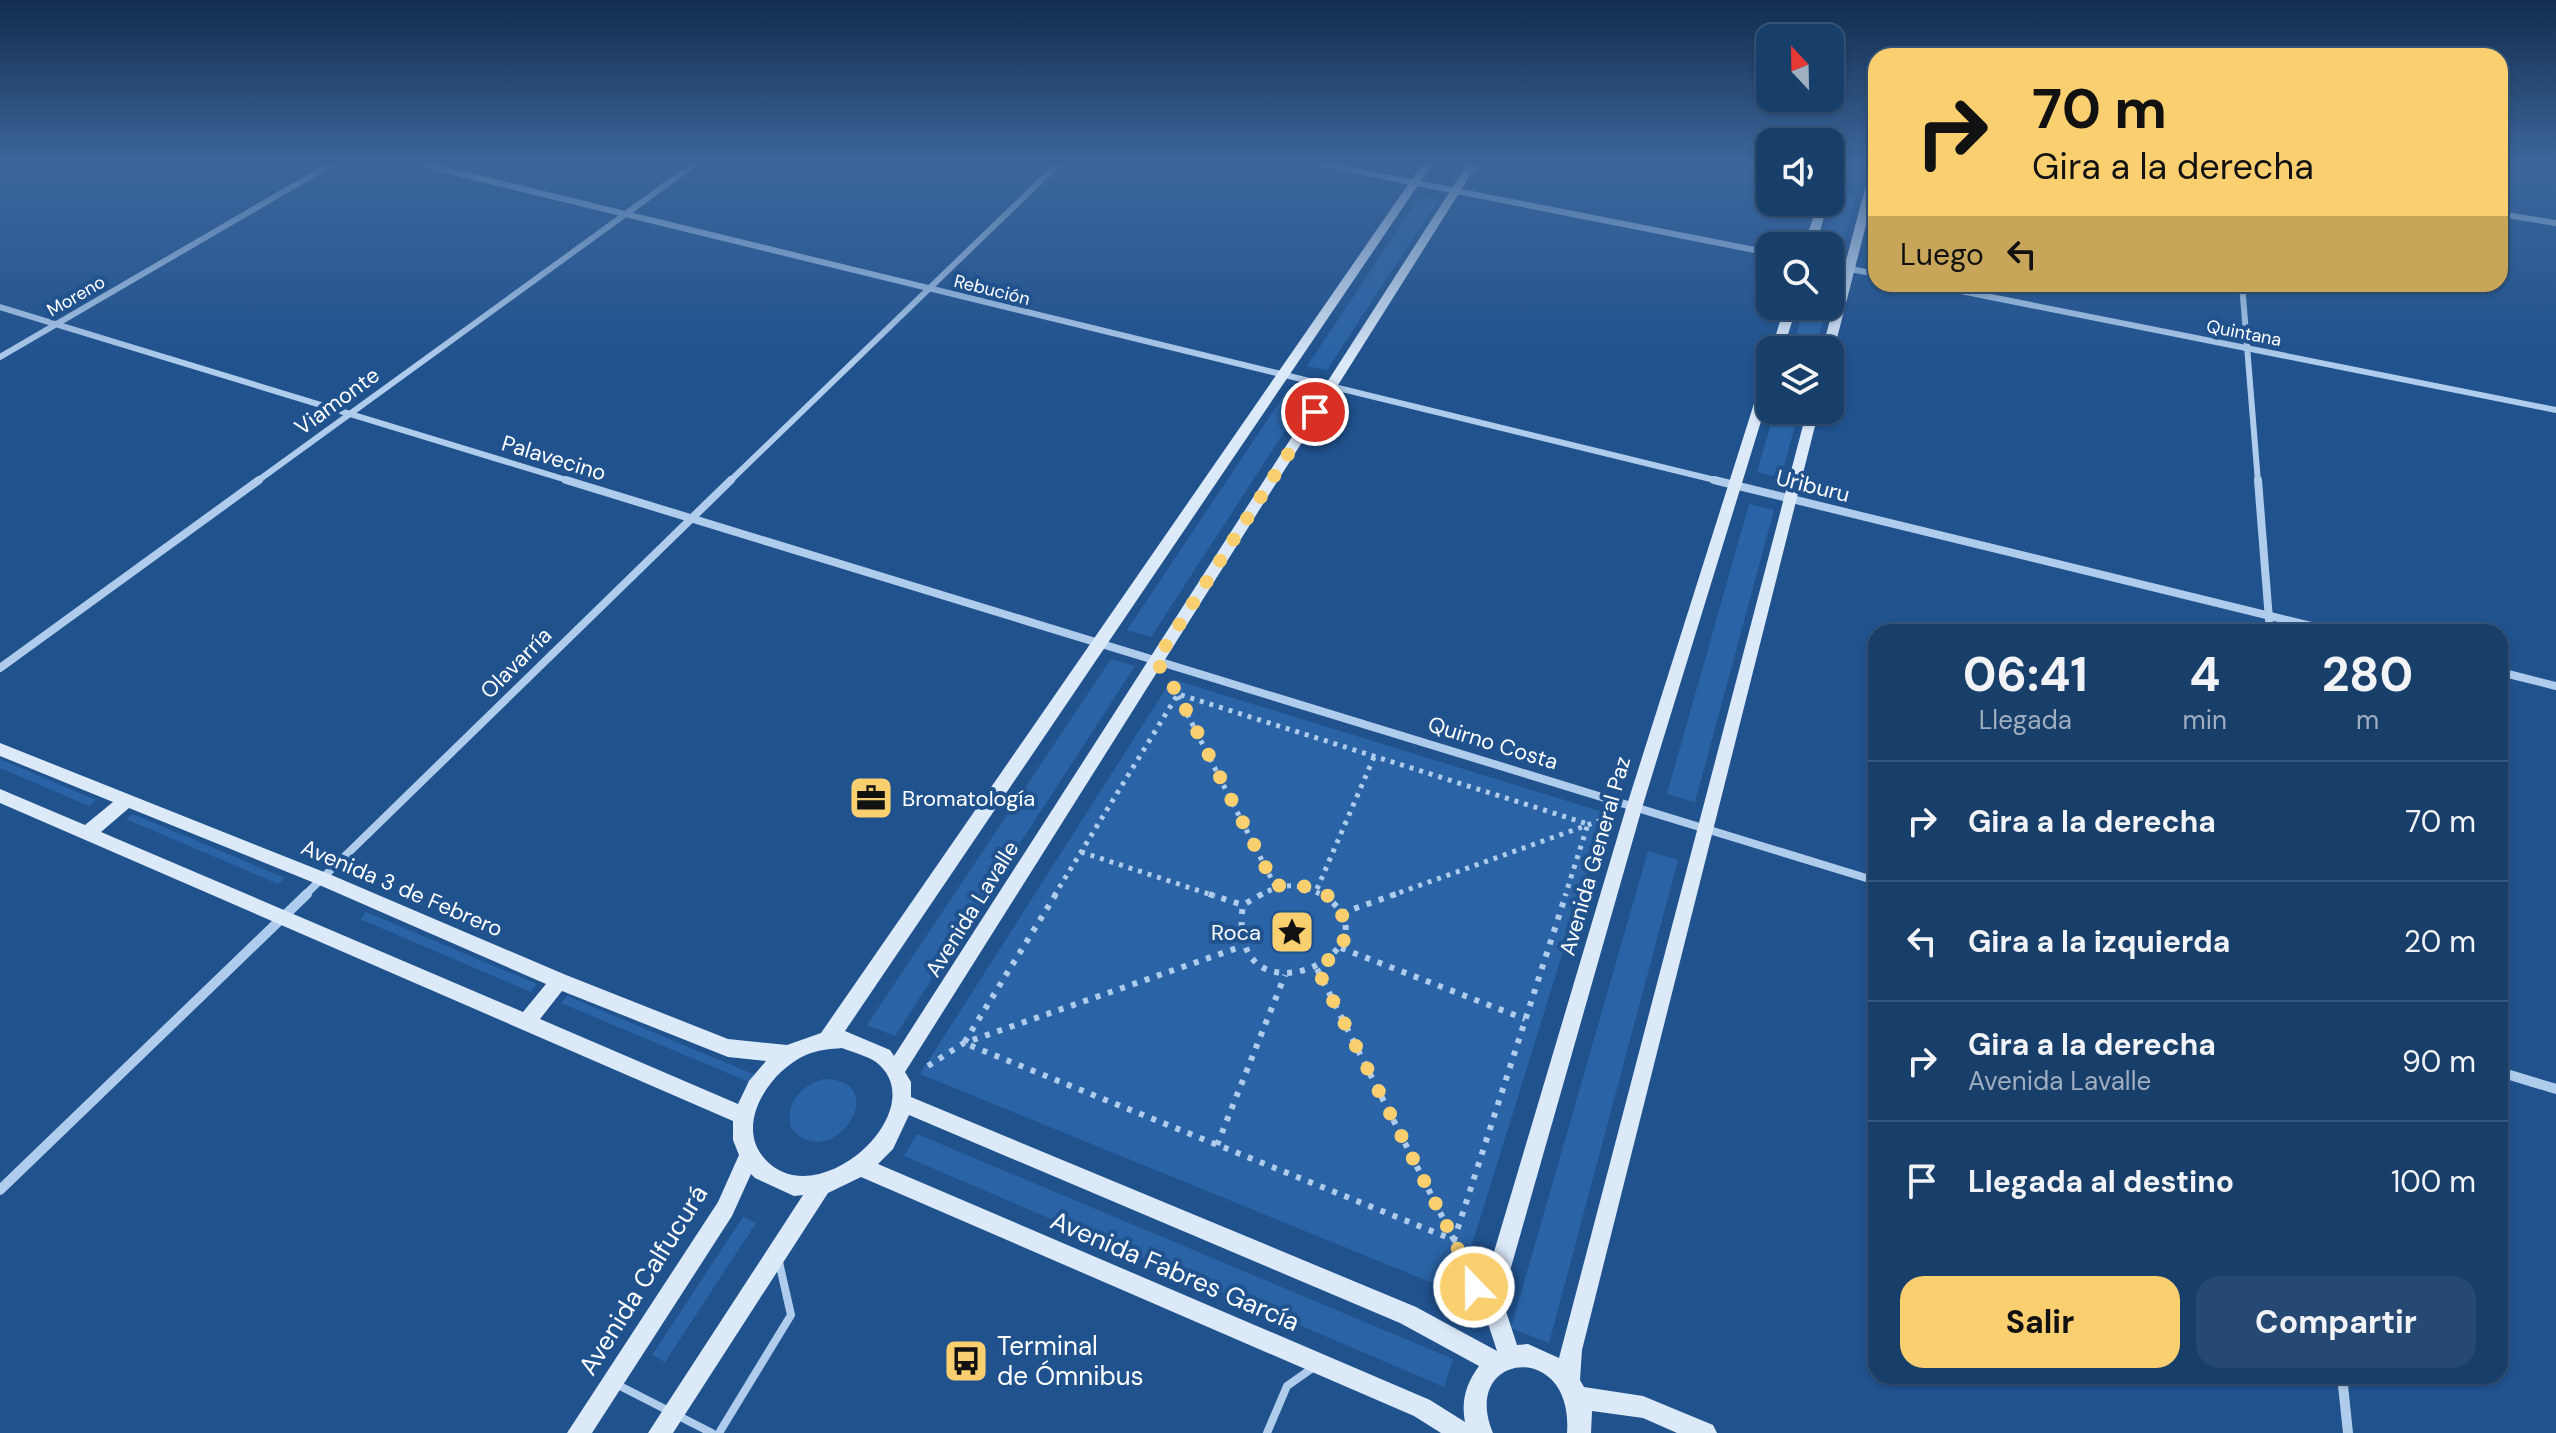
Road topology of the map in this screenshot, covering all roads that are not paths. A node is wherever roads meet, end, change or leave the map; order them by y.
1 (218, 230) edge
2 (603, 230) edge
3 (690, 230) edge
4 (989, 230) edge
5 (1382, 230) edge
6 (1431, 230) edge
7 (1655, 230) edge
8 (1859, 230) edge
9 (1756, 250) edge
10 (1844, 268) edge
11 (1849, 269) junction
12 (1868, 273) edge
13 (928, 288) junction
14 (1966, 292) edge
15 (2243, 292) edge
16 (0, 307) edge
17 (56, 324) junction
18 (1832, 336) edge
19 (2247, 348) junction
20 (0, 357) edge
21 (1281, 375) junction
22 (1331, 387) junction
23 (2556, 410) edge
24 (350, 414) junction
25 (1756, 416) edge
26 (1809, 424) edge
27 (1734, 485) junction
28 (1790, 499) junction
29 (690, 518) junction
30 (2268, 615) junction
31 (2269, 624) edge
32 (2304, 624) edge
33 (1098, 644) junction
34 (1156, 661) junction
35 (0, 668) edge
36 (2508, 674) edge
37 (2556, 686) edge
38 (0, 749) edge
39 (0, 796) edge
40 (126, 801) junction
41 (1634, 808) junction
42 (1705, 829) junction
43 (87, 834) junction
44 (323, 879) junction
45 (1868, 879) edge
46 (282, 920) junction
47 (559, 981) junction
48 (526, 1023) junction
49 (827, 1041) junction
50 (789, 1054) junction
51 (2508, 1074) edge
52 (899, 1086) junction
53 (2556, 1089) edge
54 (744, 1116) junction
55 (749, 1155) junction
56 (862, 1167) junction
57 (823, 1183) junction
58 (0, 1190) edge
59 (778, 1253) junction
60 (1502, 1360) junction
61 (1319, 1363) junction
62 (613, 1382) junction
63 (2343, 1384) edge
64 (1574, 1390) junction
65 (666, 1424) edge
66 (579, 1433) edge
67 (712, 1433) edge
68 (719, 1433) edge
69 (1267, 1433) edge
70 (1462, 1433) edge
71 (1481, 1433) edge
72 (1579, 1433) edge
73 (1705, 1433) edge
74 (2348, 1433) edge

1 - 17 street, Moreno
2 - 24 street, Viamonte
3 - 13 street, Rebución
4 - 13 street, Olavarría
5 - 21 street, Avenida Lavalle
6 - 22 street, Avenida Lavalle
7 - 9 street
8 - 11 street
10 - 11 street
11 - 12 street
11 - 18 street
13 - 21 street, Rebución
13 - 29 street, Olavarría
14 - 19 street, Quintana
15 - 19 street
16 - 17 street, Palavecino
17 - 20 street, Moreno
17 - 24 street, Palavecino
19 - 23 street, Quintana
19 - 30 street
21 - 22 street, Uriburu
21 - 33 street, Avenida Lavalle
22 - 27 street, Uriburu
22 - 34 street, Avenida Lavalle
24 - 29 street, Palavecino
24 - 35 street, Viamonte
25 - 27 street, Avenida General Paz
26 - 28 street
27 - 28 street, Uriburu
27 - 41 street, Avenida General Paz
28 - 30 street, Uriburu
28 - 42 street
29 - 33 street, Palavecino
29 - 44 street, Olavarría
30 - 31 street
30 - 32 street, Uriburu
33 - 34 street, Quirno Costa
33 - 49 street, Avenida Lavalle
34 - 41 street, Quirno Costa
34 - 52 street, Avenida Lavalle
36 - 37 street
38 - 40 street, Avenida 3 de Febrero
39 - 43 street
40 - 43 street
40 - 44 street, Avenida 3 de Febrero
41 - 42 street, Quirno Costa
41 - 60 street, Avenida General Paz
42 - 45 street, Quirno Costa
42 - 64 street
43 - 46 street
44 - 46 street, Olavarría
44 - 47 street, Avenida 3 de Febrero
46 - 48 street
46 - 58 street, Olavarría
47 - 48 street
47 - 50 street, Avenida 3 de Febrero
48 - 54 street
49 - 50 street
49 - 52 street
50 - 54 street
51 - 53 street
52 - 56 street
52 - 60 street
54 - 55 street
55 - 57 street
55 - 62 street, Avenida Calfucurá
56 - 57 street
56 - 61 street, Avenida Fabres García
57 - 59 street
59 - 65 street
59 - 68 lane
60 - 64 street
60 - 71 street
61 - 69 lane
61 - 70 street, Avenida Fabres García
62 - 65 lane
62 - 66 street, Avenida Calfucurá
63 - 74 street
64 - 72 street
64 - 73 street
65 - 67 lane

